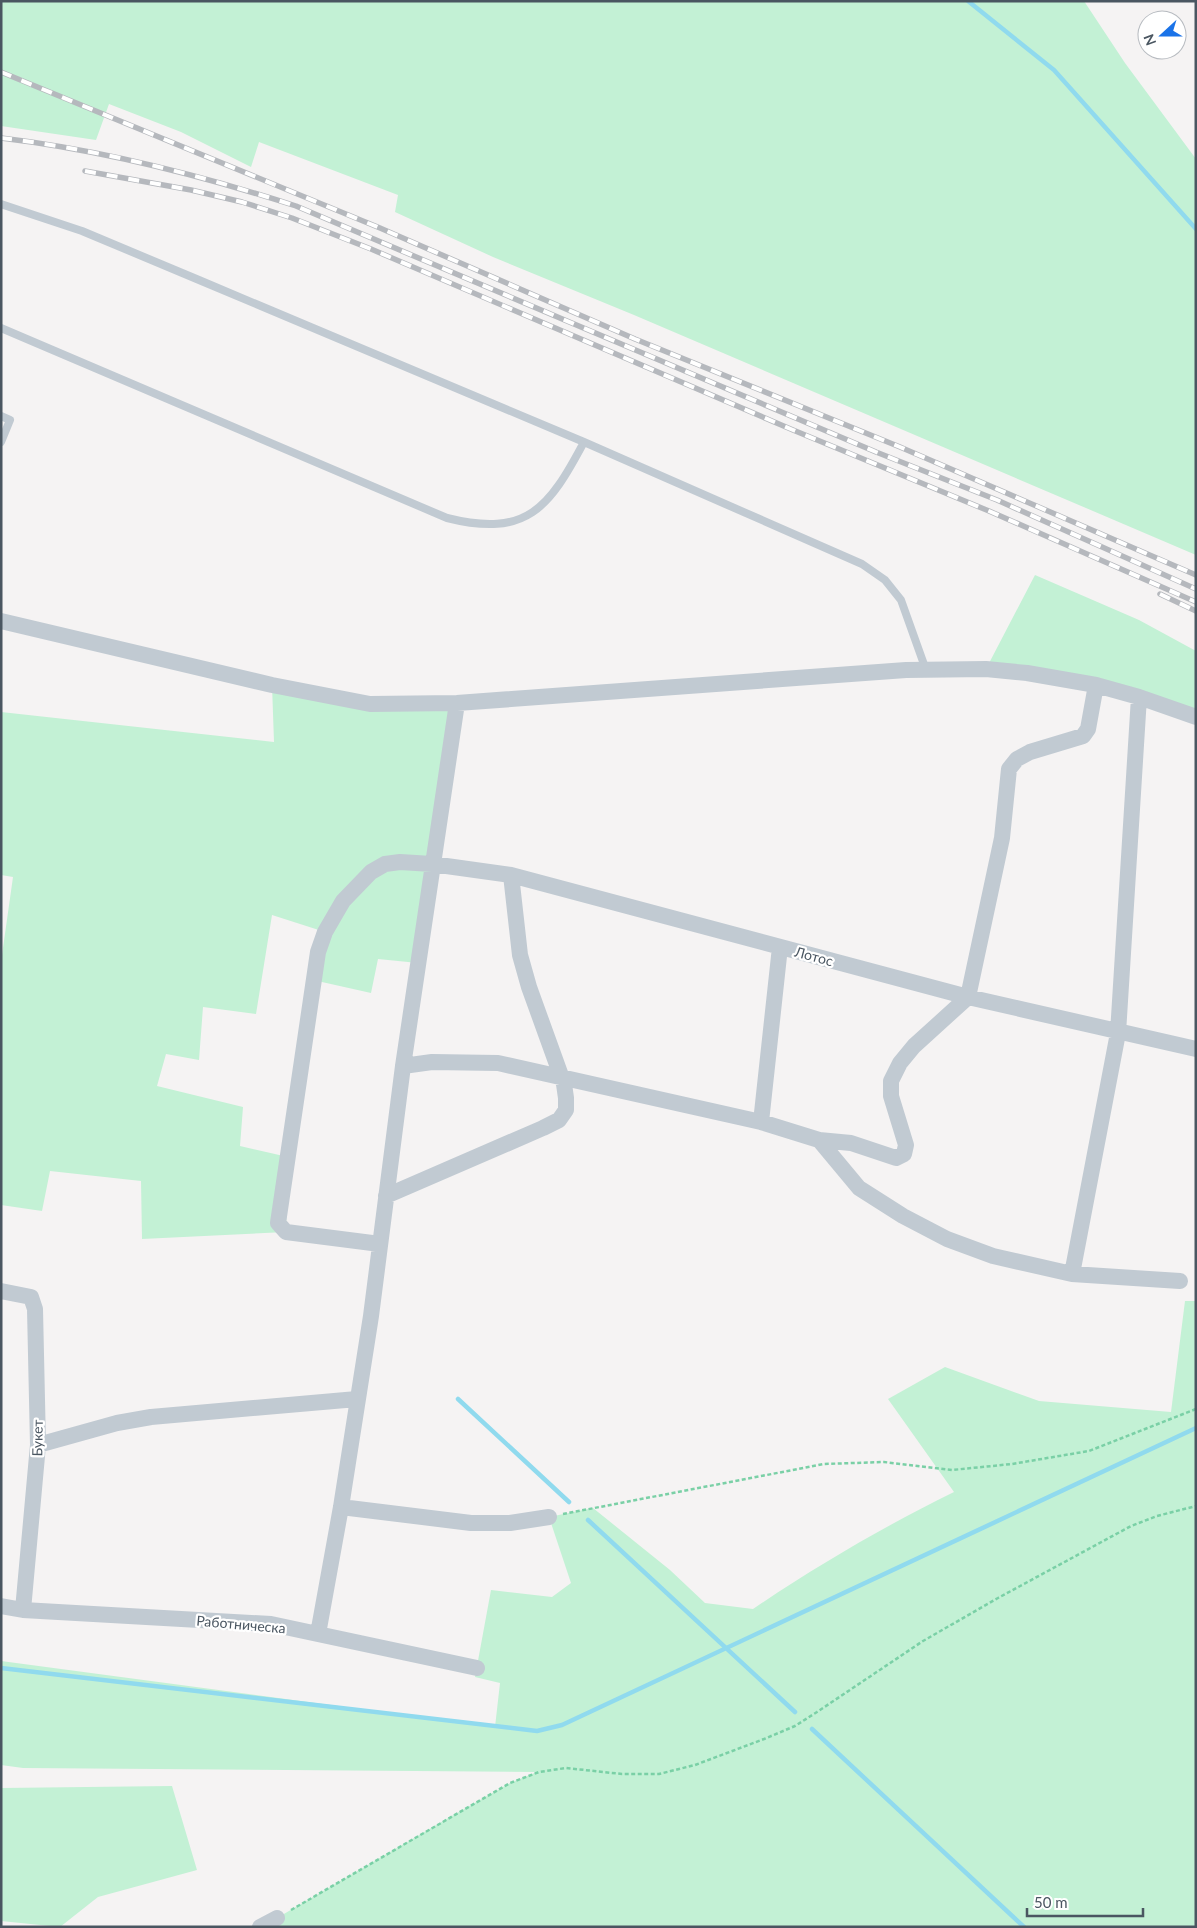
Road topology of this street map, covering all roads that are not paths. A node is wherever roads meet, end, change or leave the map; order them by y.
1 (1, 204) edge
2 (1, 328) edge
3 (1, 416) edge
4 (1, 442) edge
5 (584, 442) junction
6 (1, 621) edge
7 (926, 670) junction
8 (1096, 685) junction
9 (1138, 697) junction
10 (457, 704) junction
11 (1196, 717) edge
12 (432, 864) junction
13 (511, 875) junction
14 (780, 947) junction
15 (968, 997) junction
16 (1118, 1033) junction
17 (1196, 1049) edge
18 (403, 1066) junction
19 (562, 1076) junction
20 (761, 1122) junction
21 (819, 1140) junction
22 (386, 1196) junction
23 (380, 1244) junction
24 (1072, 1274) junction
25 (1180, 1281) dead end
26 (1, 1291) edge
27 (357, 1399) junction
28 (38, 1445) junction
29 (341, 1507) junction
30 (549, 1517) road end
31 (1, 1606) edge
32 (23, 1610) junction
33 (318, 1634) junction
34 (476, 1668) dead end
35 (277, 1918) road end
36 (260, 1927) edge

1 - 5 lane
2 - 5 lane
3 - 4 lane
5 - 7 lane
6 - 10 street
7 - 8 street
7 - 10 street
8 - 9 street
8 - 15 street
9 - 11 street
9 - 16 street
10 - 12 street
12 - 13 street, Лотос
12 - 18 street
12 - 23 street, Лотос
13 - 14 street, Лотос
13 - 19 street
14 - 15 street, Лотос
14 - 20 street
15 - 16 street, Лотос
15 - 21 street
16 - 17 street, Лотос
16 - 24 street
18 - 19 street
18 - 22 street
19 - 20 street
19 - 22 street
20 - 21 street
21 - 24 street
22 - 23 street
23 - 27 street
24 - 25 street
26 - 28 street, Букет
27 - 28 street
27 - 29 street
28 - 32 street, Букет
29 - 30 street
29 - 33 street
31 - 32 street, Работническа
32 - 33 street, Работническа
33 - 34 street, Работническа
35 - 36 street

